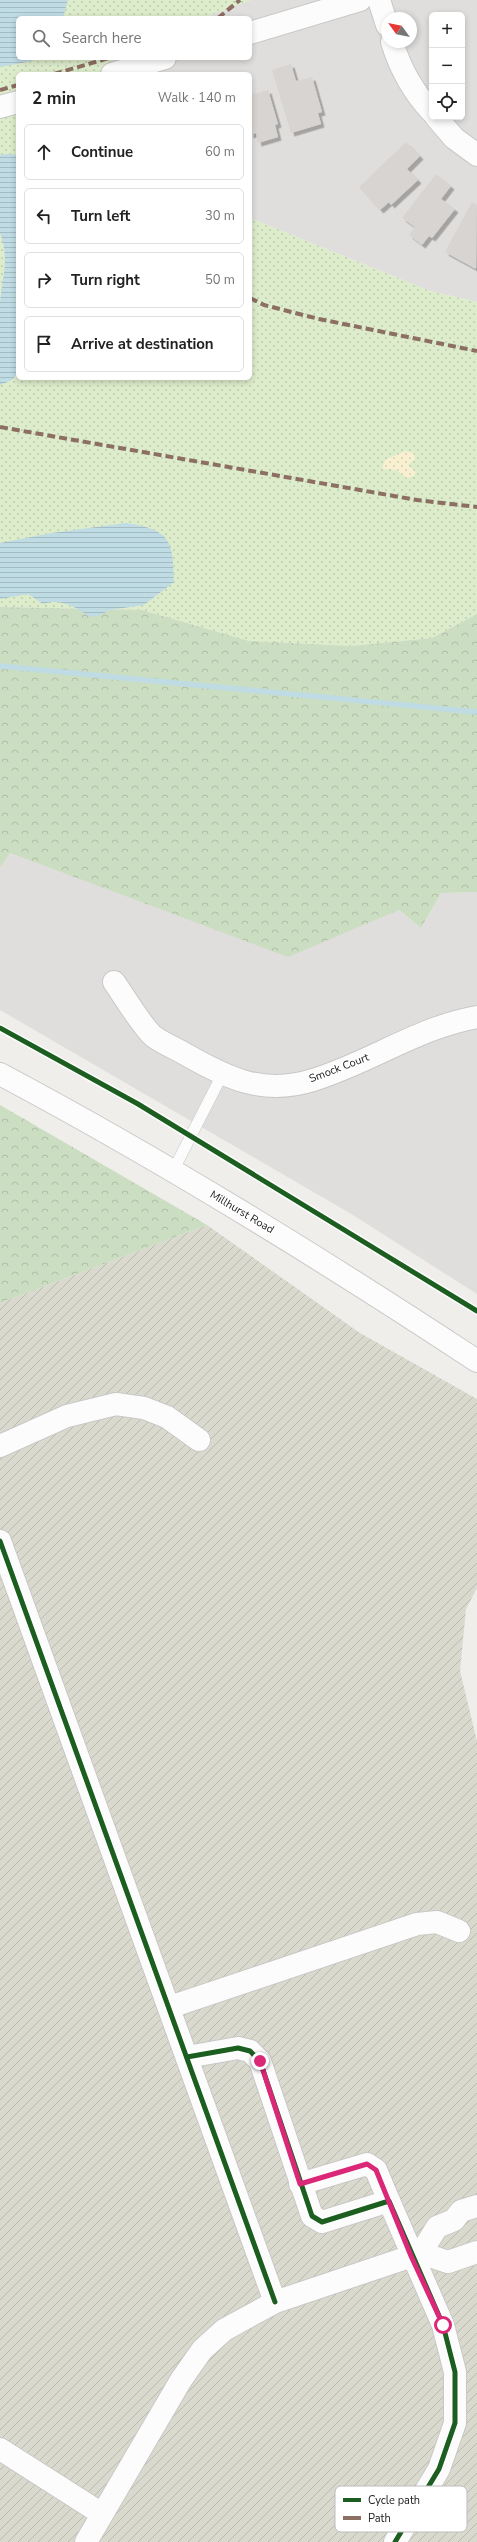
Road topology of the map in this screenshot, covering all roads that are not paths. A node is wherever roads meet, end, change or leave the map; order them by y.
1 (360, 0) edge
2 (380, 0) edge
3 (383, 12) edge
4 (252, 32) edge
5 (394, 48) edge
6 (159, 60) edge
7 (119, 72) edge
8 (16, 103) edge
9 (0, 107) edge
10 (429, 109) edge
11 (439, 120) edge
12 (477, 156) edge
13 (114, 982) dead end
14 (477, 1018) edge
15 (0, 1074) edge
16 (222, 1075) junction
17 (173, 1170) junction
18 (477, 1361) edge
19 (199, 1440) dead end
20 (0, 1446) edge
21 (0, 1541) edge
22 (459, 1932) dead end
23 (170, 2007) junction
24 (187, 2057) junction
25 (300, 2184) junction
26 (389, 2201) junction
27 (477, 2206) edge
28 (454, 2220) junction
29 (477, 2220) edge
30 (477, 2252) edge
31 (416, 2255) junction
32 (275, 2302) junction
33 (0, 2449) edge
34 (429, 2486) edge
35 (102, 2514) junction
36 (401, 2532) edge
37 (86, 2542) edge
38 (395, 2542) edge

1 - 4 street
2 - 3 street
5 - 10 street
6 - 7 street
8 - 9 street
11 - 12 street
13 - 16 street, Smock Court
14 - 16 street, Smock Court
15 - 17 street, Millhurst Road
16 - 17 lane
17 - 18 street, Millhurst Road
19 - 20 street
21 - 23 street
22 - 23 street
23 - 24 street
24 - 25 street
24 - 32 street
25 - 26 street
25 - 26 street
26 - 31 street
27 - 28 street
28 - 29 street
28 - 31 street
30 - 31 street
31 - 32 street
31 - 34 street
32 - 35 street
33 - 35 street
35 - 37 street
36 - 38 street

